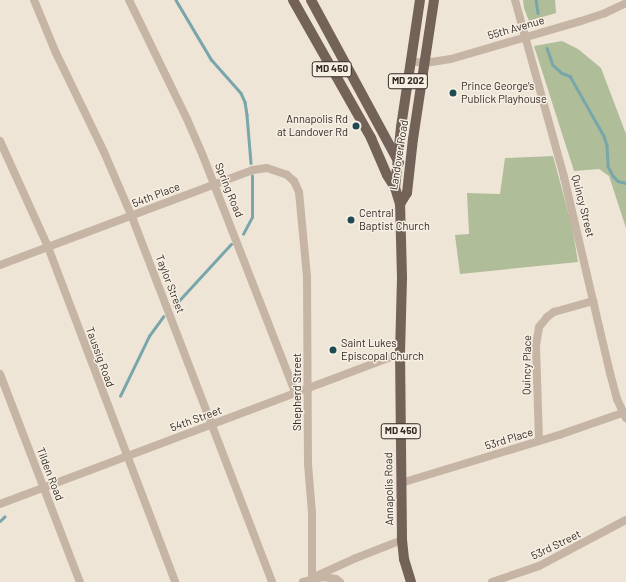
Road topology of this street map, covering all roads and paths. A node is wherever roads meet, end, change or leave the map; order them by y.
1 (34, 0) edge
2 (128, 0) edge
3 (293, 0) edge
4 (312, 0) edge
5 (420, 0) edge
6 (434, 0) edge
7 (515, 0) edge
8 (626, 3) edge
9 (524, 37) junction
10 (410, 61) junction
11 (425, 63) junction
12 (402, 127) junction
13 (383, 132) junction
14 (0, 141) edge
15 (399, 163) junction
16 (409, 176) junction
17 (215, 184) junction
18 (395, 188) junction
19 (400, 204) junction
20 (301, 207) joint
21 (132, 217) junction
22 (48, 247) junction
23 (0, 265) edge
24 (593, 301) junction
25 (400, 354) junction
26 (0, 374) edge
27 (308, 389) junction
28 (296, 394) junction
29 (624, 415) edge
30 (212, 425) junction
31 (539, 441) junction
32 (127, 456) junction
33 (401, 483) junction
34 (44, 488) junction
35 (0, 504) edge
36 (626, 520) edge
37 (402, 540) junction
38 (312, 578) junction
39 (80, 582) edge
40 (176, 582) edge
41 (272, 582) edge
42 (303, 582) edge
43 (340, 582) edge
44 (411, 582) edge
45 (492, 582) edge

1 - 21 street, Taylor Street
2 - 17 street, Spring Road
3 - 18 main road, MD 450
4 - 13 main road, MD 450
5 - 10 main road, Landover Road / MD 202
6 - 11 main road, Landover Road / MD 202
7 - 9 street, Quincy Street
8 - 9 street, 55th Avenue
9 - 11 street, 55th Avenue
9 - 24 street, Quincy Street
10 - 11 street, 55th Avenue
10 - 12 main road, Landover Road / MD 202
11 - 16 main road, Landover Road / MD 202
12 - 13 main road
12 - 15 main road, Landover Road / MD 202
13 - 15 main road, MD 450
14 - 22 street, Taussig Road
15 - 16 main road, MD 450
15 - 18 main road, Landover Road / MD 202
16 - 19 main road, Landover Road / MD 450
17 - 20 street, 54th Place
17 - 21 street, 54th Place
17 - 28 street, Spring Road
18 - 19 main road, Landover Road / MD 450
19 - 25 main road, Annapolis Road / MD 450
20 - 27 street, Shepherd Street
21 - 22 street, 54th Place
21 - 30 street, Taylor Street
22 - 23 street, 54th Place
22 - 32 street, Taussig Road
24 - 29 street, Quincy Street
24 - 31 street, Quincy Place
25 - 27 street, 54th Street
25 - 33 main road, Annapolis Road / MD 450
26 - 34 street, Tilden Road
27 - 28 street, 54th Street
27 - 38 street, Shepherd Street
28 - 30 street, 54th Street
29 - 31 street, 53rd Place
30 - 32 street, 54th Street
30 - 41 street, Taylor Street
31 - 33 street, 53rd Place
32 - 34 street, 54th Street
32 - 40 street, Taussig Road
33 - 37 main road, Annapolis Road / MD 450
34 - 35 street, 54th Street
34 - 39 street, Tilden Road
36 - 45 street, 53rd Street
37 - 38 street
37 - 44 main road, Annapolis Road / MD 450
38 - 42 street
38 - 43 street

